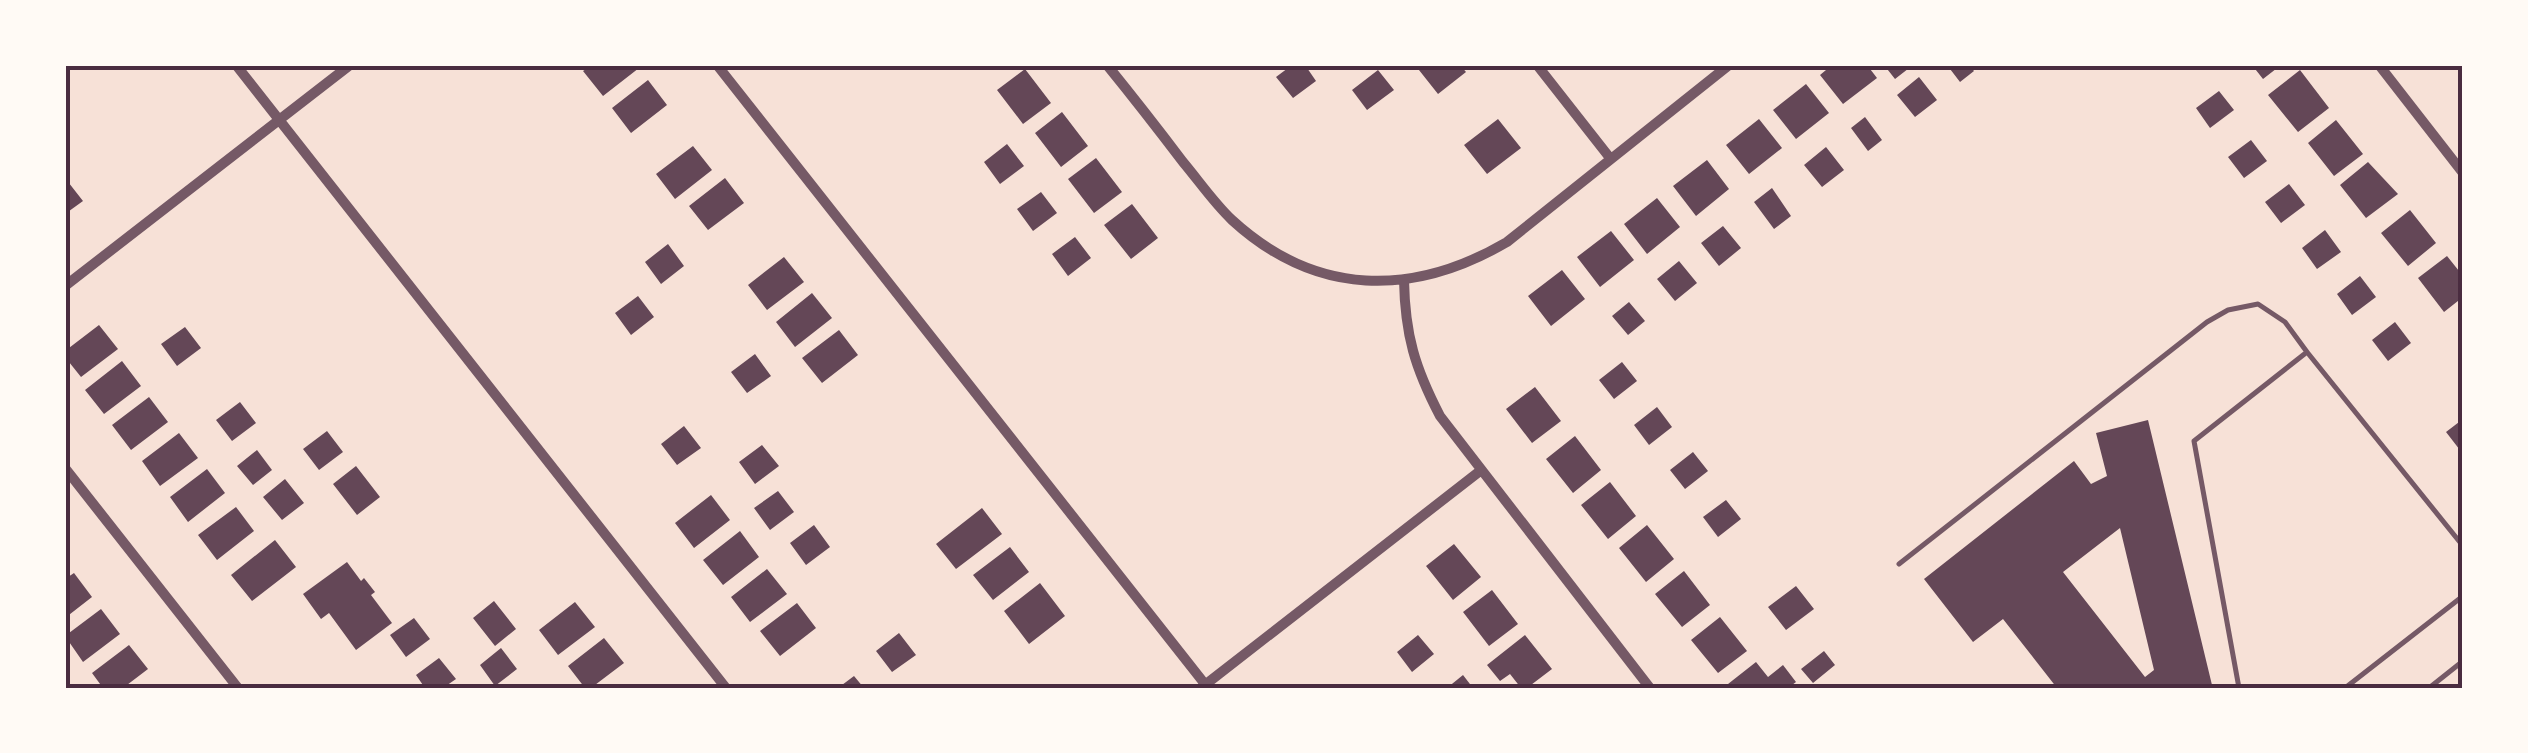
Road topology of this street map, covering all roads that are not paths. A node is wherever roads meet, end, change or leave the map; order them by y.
1 (236, 65) edge
2 (350, 65) edge
3 (717, 65) edge
4 (1108, 65) edge
5 (1537, 65) edge
6 (1728, 65) edge
7 (2379, 65) edge
8 (279, 120) junction
9 (1610, 158) junction
10 (2463, 173) edge
11 (1404, 280) junction
12 (65, 286) edge
13 (2307, 352) junction
14 (65, 468) edge
15 (1480, 471) junction
16 (2463, 546) edge
17 (1898, 564) dead end
18 (2463, 596) edge
19 (2463, 661) edge
20 (1205, 687) edge
21 (238, 688) edge
22 (726, 688) edge
23 (1650, 688) edge
24 (2239, 688) edge
25 (2345, 688) edge
26 (2429, 688) edge

1 - 8 street
2 - 8 street
3 - 20 street
4 - 11 street
5 - 9 street
6 - 9 street
7 - 10 street
8 - 12 street
8 - 22 street
9 - 11 street
11 - 15 street
13 - 16 lane
13 - 17 lane
13 - 24 lane
14 - 21 street
15 - 20 street
15 - 23 street
18 - 25 lane
19 - 26 lane

